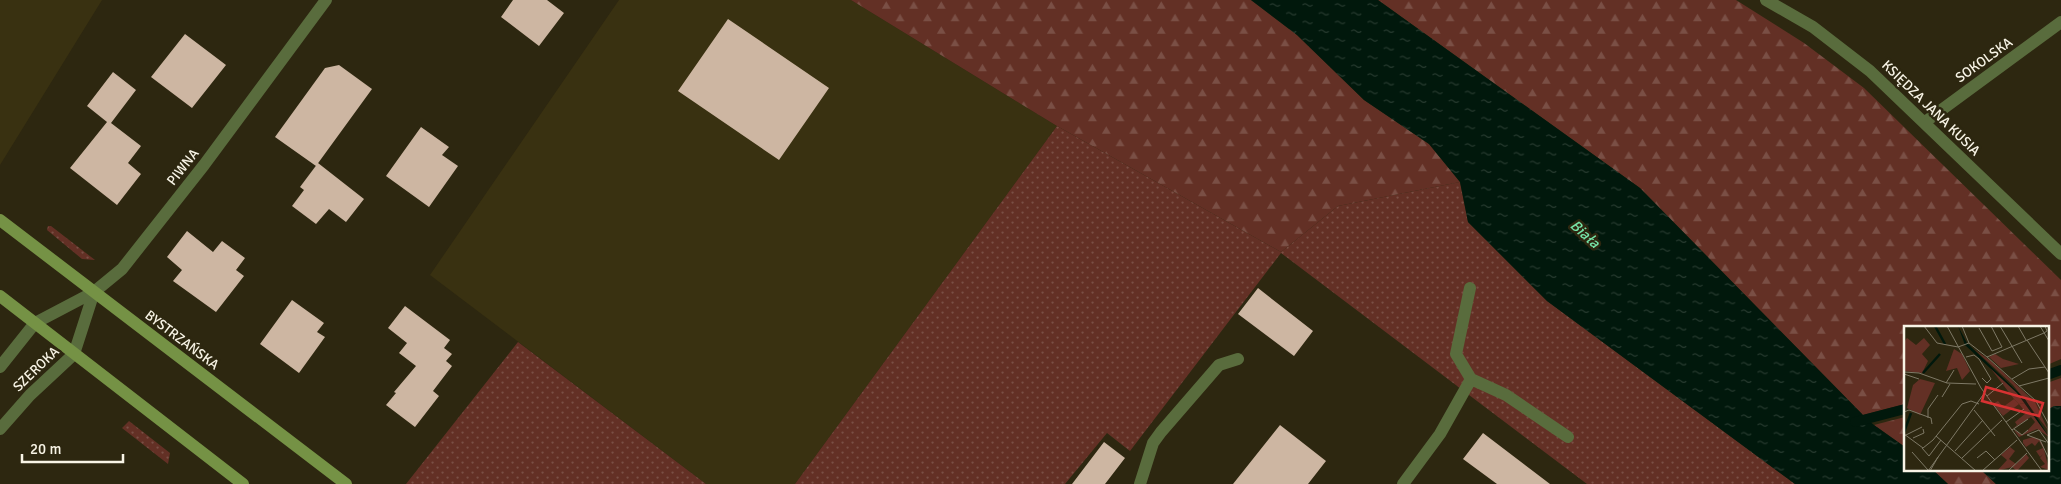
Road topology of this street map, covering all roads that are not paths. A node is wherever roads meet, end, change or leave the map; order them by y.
1 (326, 0) edge
2 (1766, 0) edge
3 (2061, 22) edge
4 (1925, 122) junction
5 (0, 220) edge
6 (2061, 254) edge
7 (1470, 288) dead end
8 (94, 292) junction
9 (0, 296) edge
10 (35, 323) junction
11 (74, 354) junction
12 (1238, 359) dead end
13 (0, 367) edge
14 (1471, 378) junction
15 (0, 429) edge
16 (1568, 437) dead end
17 (243, 484) edge
18 (346, 484) edge
19 (1140, 484) edge
20 (1403, 484) edge

1 - 8 street, PIWNA
2 - 4 street, KSIĘDZA JANA KUSIA
3 - 4 street, SOKOLSKA
4 - 6 street, KSIĘDZA JANA KUSIA
5 - 8 main road, BYSTRZAŃSKA
7 - 14 street
8 - 10 street, SZEROKA
8 - 11 street
8 - 18 main road, BYSTRZAŃSKA
9 - 10 main road
10 - 11 main road
10 - 13 street, SZEROKA
11 - 15 street, SZEROKA
11 - 17 main road
12 - 19 street
14 - 16 street
14 - 20 street

